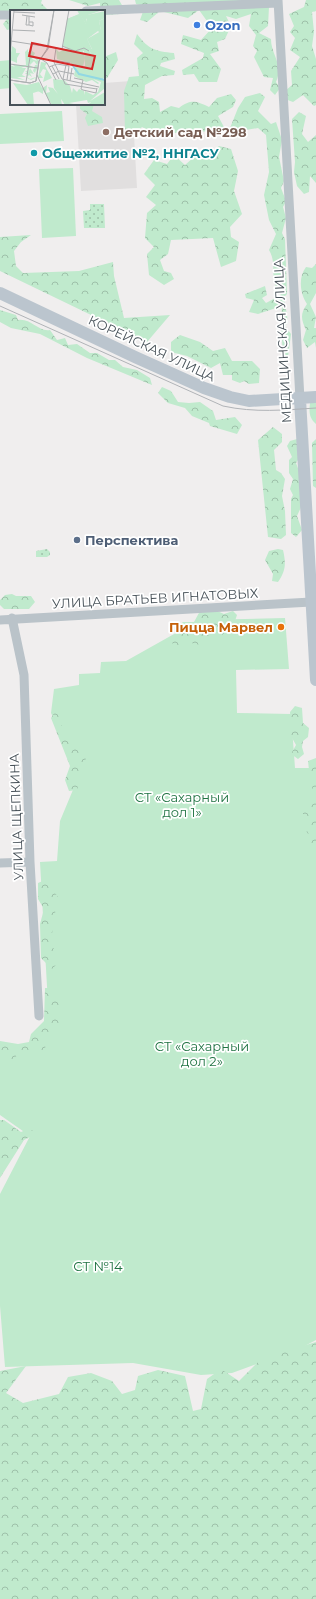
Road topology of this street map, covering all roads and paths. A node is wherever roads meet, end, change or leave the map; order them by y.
1 (278, 2) edge
2 (105, 10) edge
3 (0, 293) edge
4 (316, 397) edge
5 (300, 399) junction
6 (311, 602) junction
7 (12, 618) junction
8 (0, 620) edge
9 (316, 680) edge
10 (30, 862) junction
11 (0, 863) edge
12 (39, 1016) dead end

1 - 2 street
1 - 5 street, МЕДИЦИНСКАЯ УЛИЦА
3 - 5 street, КОРЕЙСКАЯ УЛИЦА
4 - 5 street, КОРЕЙСКАЯ УЛИЦА
5 - 6 street, МЕДИЦИНСКАЯ УЛИЦА
6 - 7 street, УЛИЦА БРАТЬЕВ ИГНАТОВЫХ
6 - 9 street, МЕДИЦИНСКАЯ УЛИЦА
7 - 8 street, УЛИЦА БРАТЬЕВ ИГНАТОВЫХ
7 - 10 street, УЛИЦА ЩЕПКИНА
10 - 11 street
10 - 12 street, УЛИЦА ЩЕПКИНА

